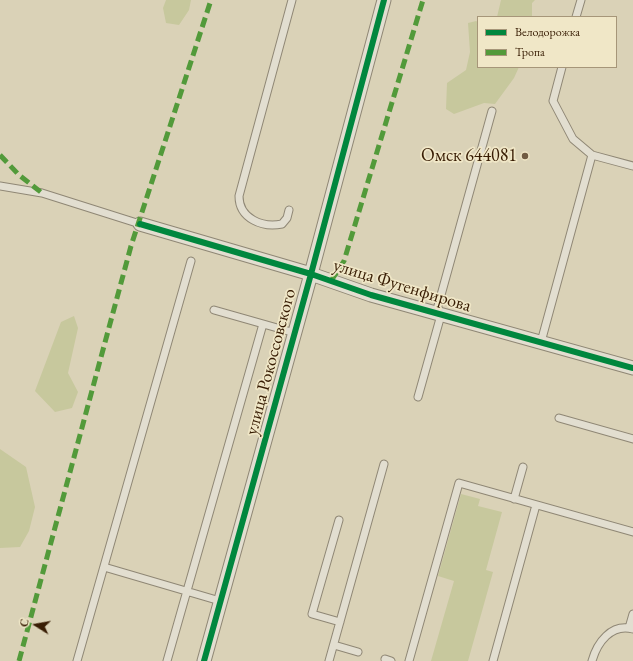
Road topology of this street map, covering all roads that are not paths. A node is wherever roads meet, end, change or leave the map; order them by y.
1 (292, 0) edge
2 (384, 0) edge
3 (581, 0) edge
4 (576, 16) edge
5 (562, 68) edge
6 (492, 111) dead end
7 (592, 155) junction
8 (633, 166) edge
9 (0, 186) edge
10 (289, 210) dead end
11 (140, 224) joint
12 (191, 261) dead end
13 (311, 274) junction
14 (214, 310) dead end
15 (439, 314) junction
16 (263, 324) junction
17 (295, 333) junction
18 (541, 342) junction
19 (633, 368) edge
20 (418, 397) dead end
21 (558, 418) dead end
22 (633, 439) edge
23 (384, 464) dead end
24 (523, 467) dead end
25 (514, 498) junction
26 (536, 505) junction
27 (339, 520) dead end
28 (633, 532) edge
29 (104, 567) junction
30 (187, 591) junction
31 (220, 601) junction
32 (633, 614) edge
33 (340, 622) junction
34 (631, 628) edge
35 (334, 645) junction
36 (358, 652) dead end
37 (77, 661) edge
38 (167, 661) edge
39 (204, 661) edge
40 (329, 661) edge
41 (409, 661) edge
42 (493, 661) edge
43 (592, 661) edge

1 - 10 lane
2 - 13 street, улица Рокоссовского
3 - 4 lane
5 - 7 lane
6 - 15 lane
7 - 8 lane
7 - 18 lane
9 - 11 lane
11 - 13 street, улица Фугенфирова
12 - 29 lane
13 - 15 street, улица Фугенфирова
13 - 17 street, улица Рокоссовского
14 - 16 lane
15 - 18 street, улица Фугенфирова
15 - 20 lane
16 - 17 lane
16 - 30 lane
17 - 31 street, улица Рокоссовского
18 - 19 street, улица Фугенфирова
21 - 22 lane
23 - 33 lane
24 - 25 lane
25 - 26 lane
25 - 41 lane
26 - 28 lane
26 - 42 lane
27 - 33 lane
29 - 30 lane
29 - 37 lane
30 - 31 lane
30 - 38 lane
31 - 39 street, улица Рокоссовского
32 - 34 lane
33 - 35 lane
34 - 43 lane
35 - 36 lane
35 - 40 lane

